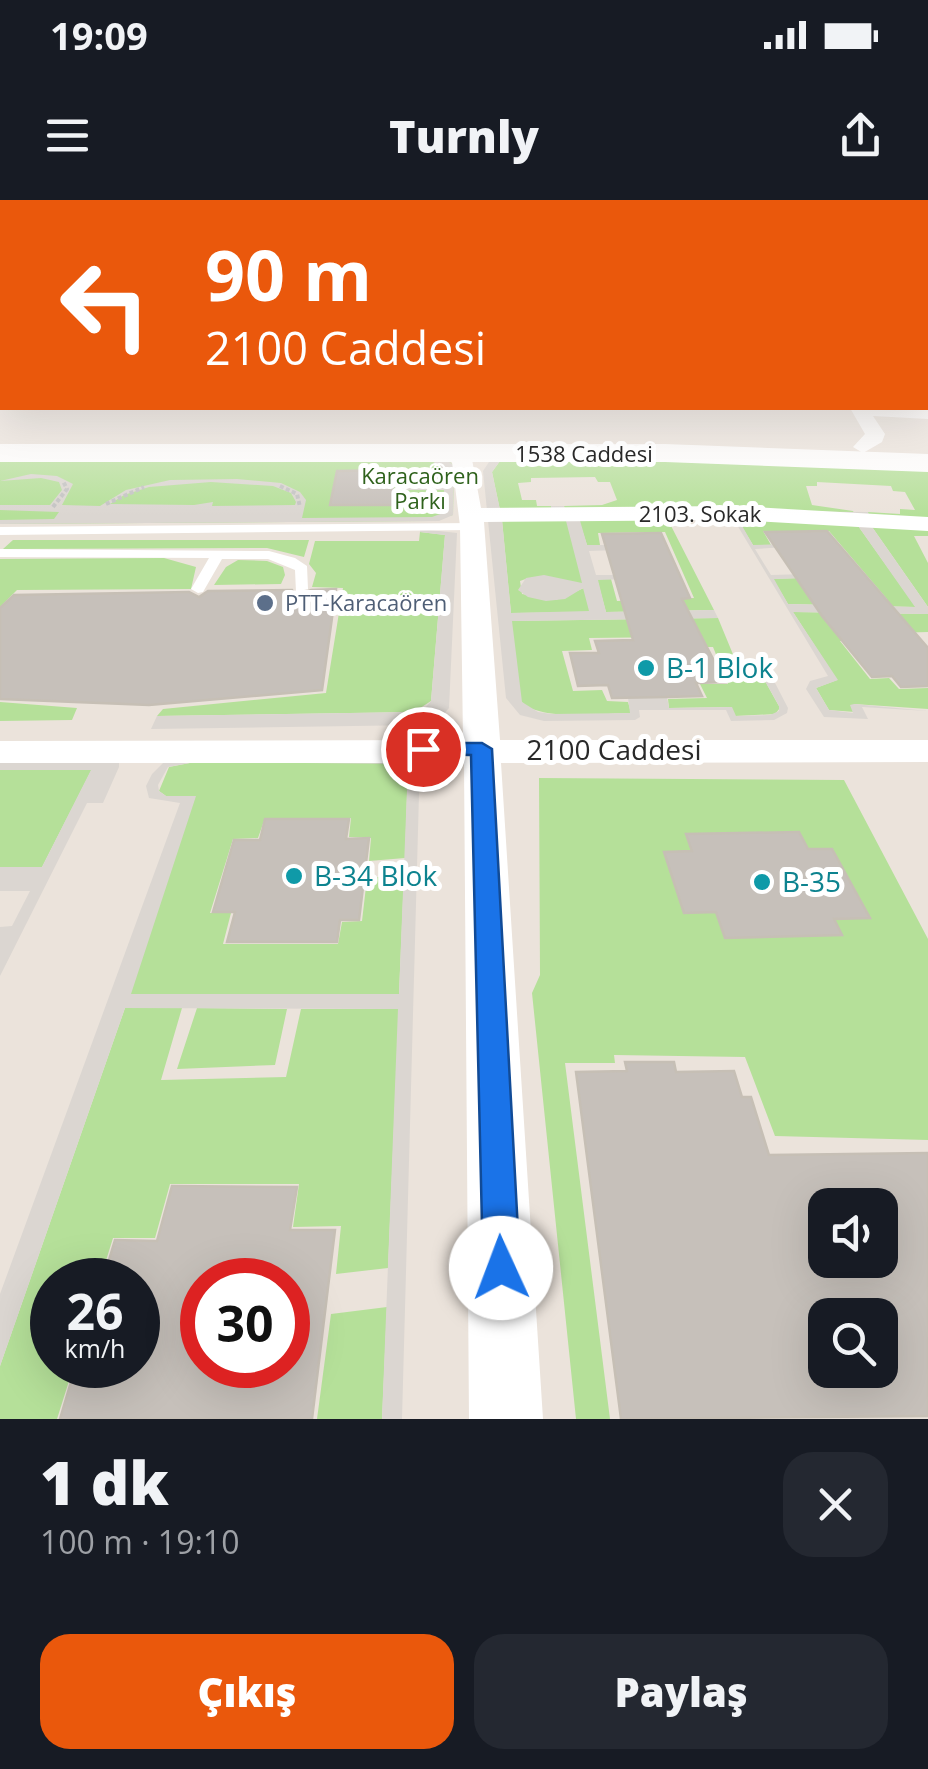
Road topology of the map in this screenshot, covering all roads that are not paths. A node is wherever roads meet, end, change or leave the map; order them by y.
1 (862, 410) edge
2 (880, 410) edge
3 (928, 410) edge
4 (0, 442) edge
5 (928, 450) edge
6 (0, 453) edge
7 (863, 453) junction
8 (461, 454) junction
9 (928, 463) edge
10 (472, 520) junction
11 (928, 524) edge
12 (0, 531) edge
13 (0, 553) edge
14 (218, 554) junction
15 (301, 588) dead end
16 (198, 589) dead end
17 (482, 749) junction
18 (928, 750) edge
19 (0, 752) edge
20 (506, 1419) edge

1 - 7 street
2 - 3 street
4 - 7 main road, 1538 Caddesi
5 - 7 main road, 1538 Caddesi
6 - 8 main road, 1538 Caddesi
7 - 8 main road, 1538 Caddesi
7 - 9 main road, 1538 Caddesi
8 - 10 street
10 - 11 street, 2103. Sokak
10 - 12 lane
10 - 17 street
13 - 14 lane
14 - 15 lane
14 - 16 lane
17 - 18 street, 2100 Caddesi
17 - 19 street, 2100 Caddesi
17 - 20 street

